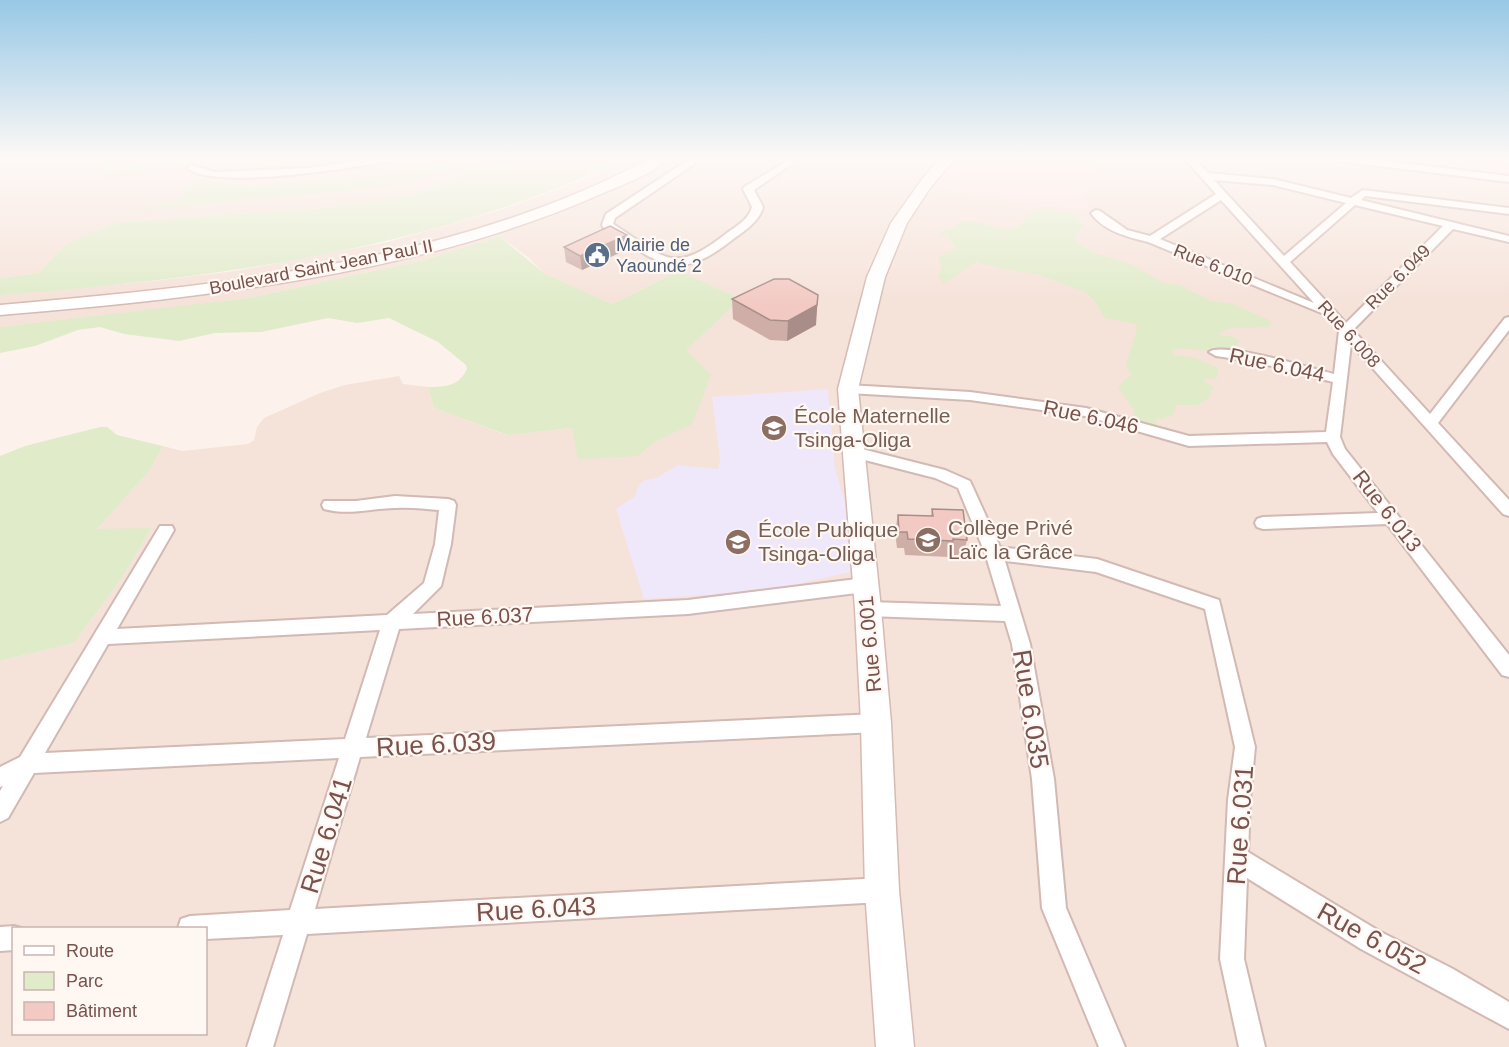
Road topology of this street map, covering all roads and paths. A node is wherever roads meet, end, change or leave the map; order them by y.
1 (517, 207) edge
2 (556, 207) edge
3 (624, 207) edge
4 (758, 207) edge
5 (910, 207) edge
6 (1204, 207) edge
7 (1233, 207) edge
8 (1349, 207) edge
9 (1375, 207) edge
10 (1477, 207) edge
11 (1509, 211) edge
12 (1096, 213) dead end
13 (1450, 225) junction
14 (1509, 239) edge
15 (1152, 240) junction
16 (1284, 262) junction
17 (0, 300) edge
18 (0, 310) edge
19 (1332, 315) junction
20 (1509, 321) edge
21 (1346, 330) junction
22 (1216, 352) dead end
23 (1339, 379) junction
24 (848, 389) junction
25 (1430, 423) junction
26 (1333, 437) junction
27 (854, 452) junction
28 (330, 505) dead end
29 (1509, 510) edge
30 (1393, 518) junction
31 (1263, 523) dead end
32 (166, 530) dead end
33 (994, 553) junction
34 (867, 597) junction
35 (1012, 614) junction
36 (392, 622) junction
37 (103, 637) junction
38 (1500, 644) edge
39 (1509, 669) edge
40 (876, 723) junction
41 (353, 748) junction
42 (28, 764) junction
43 (0, 777) edge
44 (0, 811) edge
45 (1237, 858) junction
46 (882, 890) junction
47 (298, 922) junction
48 (207, 927) edge
49 (1509, 1016) edge
50 (260, 1047) edge
51 (896, 1047) edge
52 (1113, 1047) edge
53 (1252, 1047) edge

1 - 17 main road, Boulevard Saint Jean Paul II
2 - 18 main road, Boulevard Saint Jean Paul II
3 - 4 street
5 - 24 main road, Rue 6.001
6 - 15 street
7 - 16 street, Rue 6.008
8 - 16 street
9 - 13 street
10 - 11 street
12 - 15 street, Rue 6.010
13 - 14 street
13 - 21 street, Rue 6.049
15 - 19 street, Rue 6.010
16 - 19 street, Rue 6.008
19 - 21 street, Rue 6.008
20 - 25 street
21 - 23 street
21 - 25 street, Rue 6.008
22 - 23 street, Rue 6.044
23 - 26 street
24 - 26 street, Rue 6.046
24 - 27 main road, Rue 6.001
25 - 29 street, Rue 6.008
26 - 30 street, Rue 6.013
27 - 33 street, Rue 6.035
27 - 34 main road, Rue 6.001
28 - 36 street
30 - 31 street
30 - 38 street, Rue 6.013
32 - 37 street
33 - 35 street, Rue 6.035
33 - 45 street, Rue 6.031
34 - 35 street, Rue 6.037
34 - 36 street, Rue 6.037
34 - 40 main road, Rue 6.001
35 - 52 street, Rue 6.035
36 - 37 street, Rue 6.037
36 - 41 street, Rue 6.041
37 - 42 street
38 - 39 street, Rue 6.013
40 - 41 street, Rue 6.039
40 - 46 main road, Rue 6.001
41 - 42 street, Rue 6.039
41 - 47 street, Rue 6.041
42 - 43 street, Rue 6.039
42 - 44 street
45 - 49 street, Rue 6.052
45 - 53 street, Rue 6.031
46 - 47 street, Rue 6.043
46 - 51 main road, Rue 6.001
47 - 48 street, Rue 6.043
47 - 50 street, Rue 6.041

